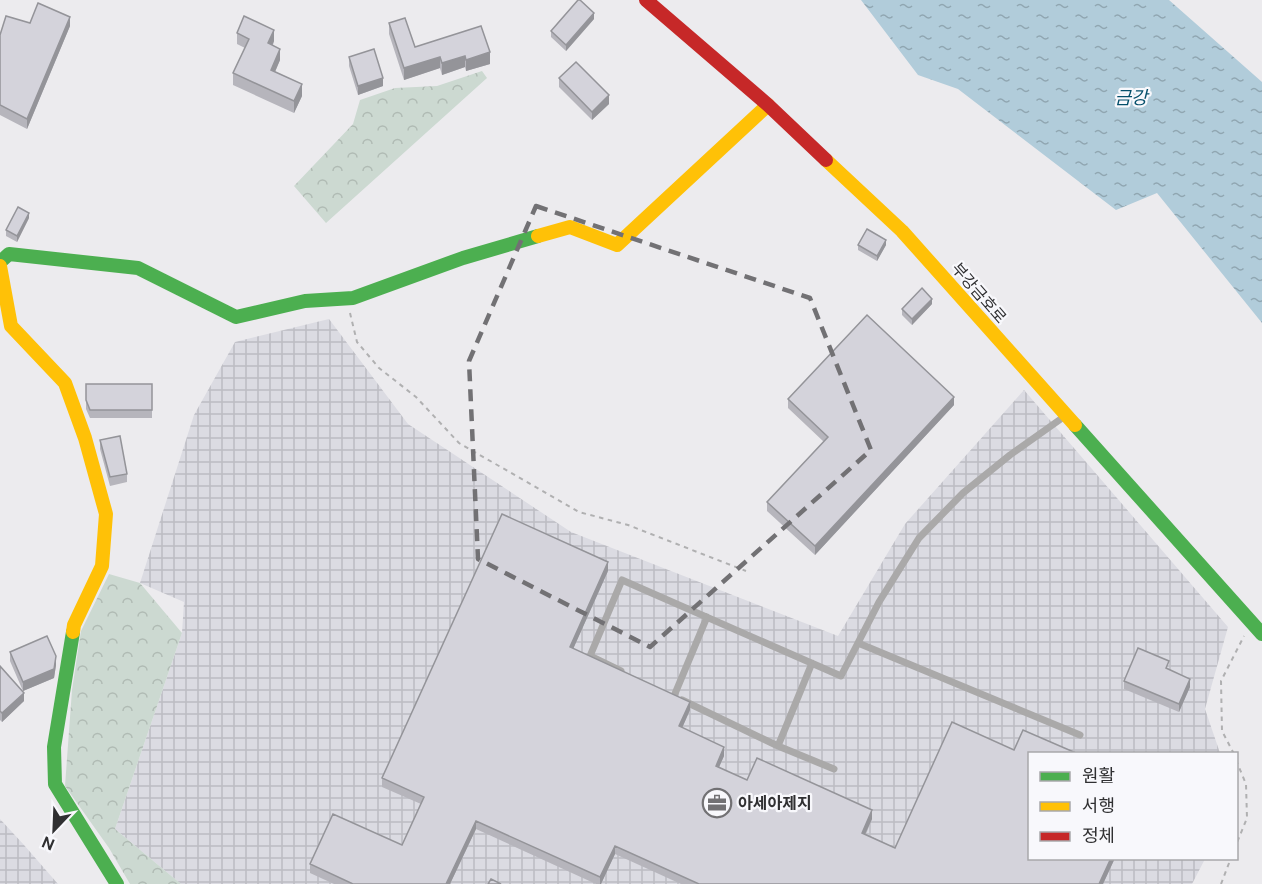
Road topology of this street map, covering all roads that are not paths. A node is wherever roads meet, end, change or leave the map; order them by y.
1 (646, 0) edge
2 (768, 105) junction
3 (0, 264) edge
4 (1065, 416) junction
5 (707, 617) junction
6 (1262, 634) edge
7 (858, 643) junction
8 (812, 663) junction
9 (632, 676) edge
10 (663, 691) edge
11 (674, 696) junction
12 (1080, 735) dead end
13 (778, 746) junction
14 (834, 769) dead end
15 (117, 884) edge

1 - 2 street, 부강금호로
2 - 3 street
2 - 4 street, 부강금호로
3 - 15 street
4 - 6 street, 부강금호로
4 - 7 lane
5 - 8 lane
5 - 9 lane
5 - 11 lane
7 - 8 lane
7 - 12 lane
8 - 13 lane
10 - 11 lane
11 - 13 lane
13 - 14 lane

